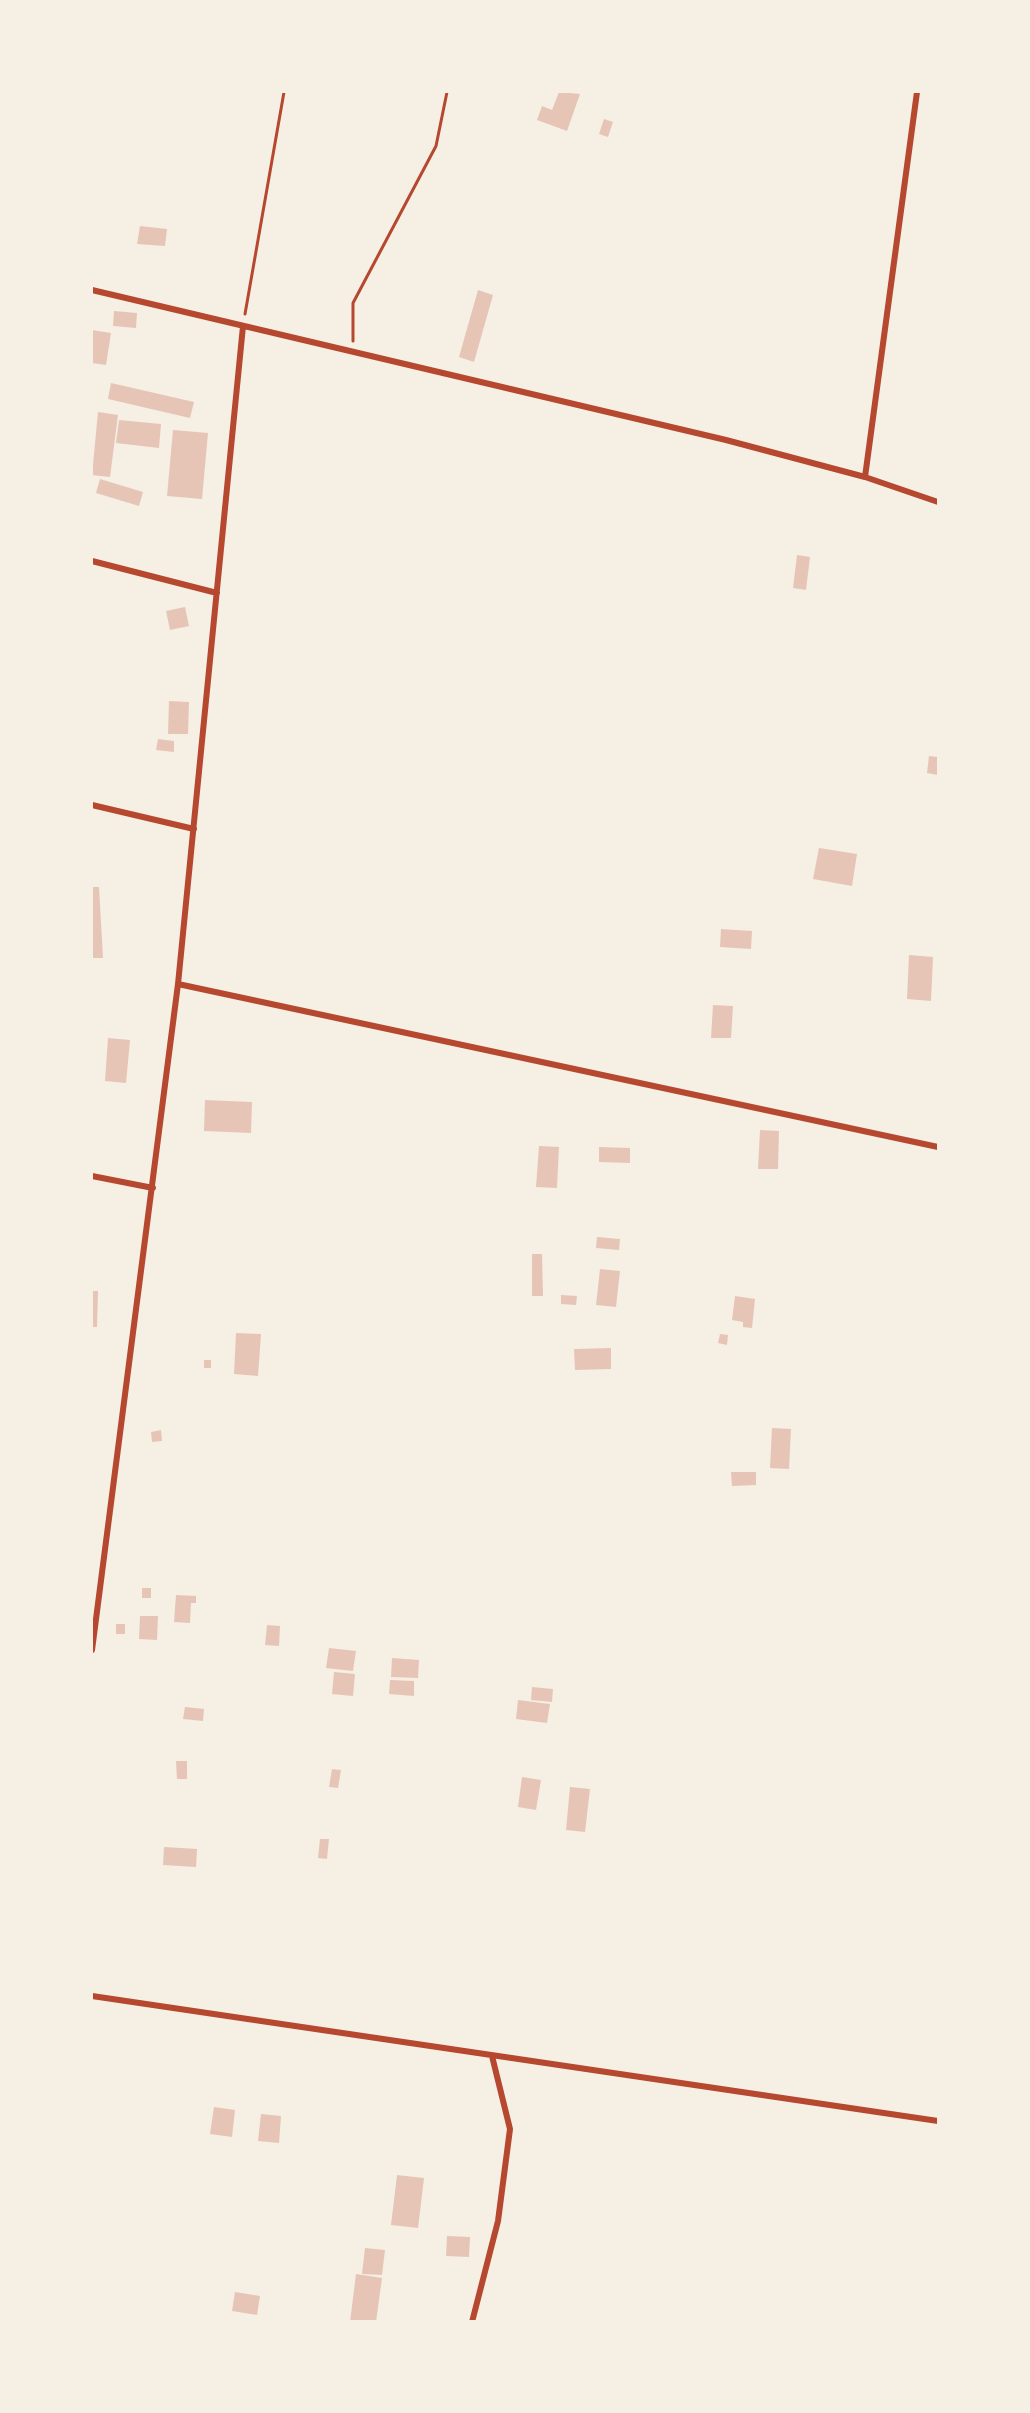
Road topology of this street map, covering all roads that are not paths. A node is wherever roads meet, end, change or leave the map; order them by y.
1 (917, 92) edge
2 (92, 290) edge
3 (243, 326) junction
4 (865, 477) junction
5 (939, 502) edge
6 (92, 561) edge
7 (217, 593) junction
8 (92, 805) edge
9 (194, 829) junction
10 (178, 984) junction
11 (939, 1147) edge
12 (92, 1176) edge
13 (153, 1188) junction
14 (92, 1650) edge
15 (92, 1996) edge
16 (492, 2055) junction
17 (939, 2121) edge
18 (472, 2322) edge

1 - 4 street
2 - 3 street
3 - 4 street
3 - 7 street
4 - 5 street
6 - 7 street
7 - 9 street
8 - 9 street
9 - 10 street
10 - 11 street
10 - 13 street
12 - 13 street
13 - 14 street
15 - 16 street
16 - 17 street
16 - 18 street

